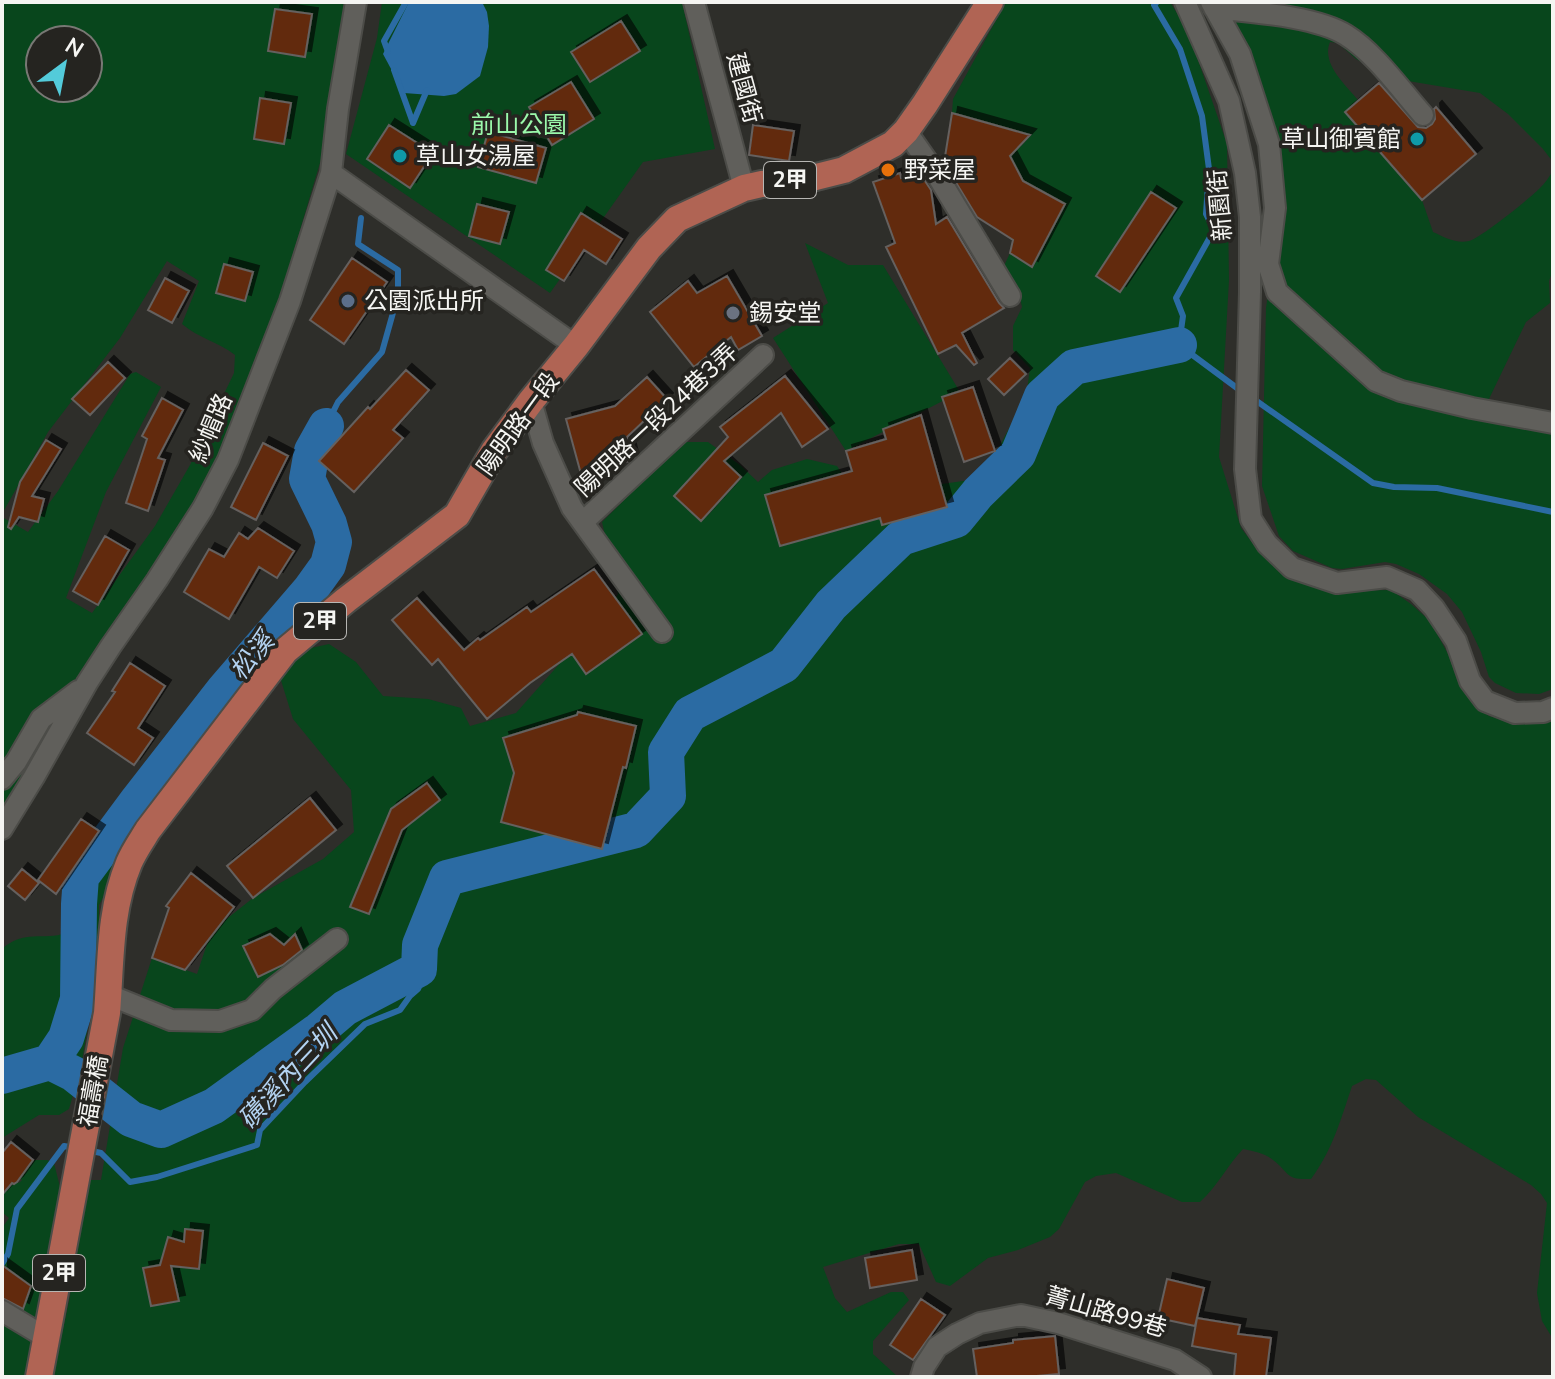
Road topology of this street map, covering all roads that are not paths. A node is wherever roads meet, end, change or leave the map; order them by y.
1 (356, 2) edge
2 (694, 2) edge
3 (990, 2) edge
4 (1185, 2) edge
5 (1212, 5) edge
6 (1423, 115) dead end
7 (906, 131) junction
8 (331, 173) junction
9 (744, 188) junction
10 (1250, 292) junction
11 (1277, 292) junction
12 (1010, 296) dead end
13 (576, 346) junction
14 (763, 355) dead end
15 (531, 401) junction
16 (1553, 423) edge
17 (583, 522) junction
18 (662, 632) dead end
19 (87, 683) junction
20 (1553, 708) edge
21 (2, 779) edge
22 (2, 829) edge
23 (337, 939) dead end
24 (108, 1004) junction
25 (2, 1311) edge
26 (47, 1338) junction
27 (39, 1377) edge
28 (921, 1377) edge
29 (1201, 1377) edge

1 - 8 street, 紗帽路
2 - 9 street, 建國街
3 - 7 main road, 陽明路一段 / 2甲
4 - 10 street, 新園街
5 - 6 street
5 - 11 street, 新園街
7 - 9 main road, 陽明路一段 / 2甲
7 - 12 street
8 - 13 street
8 - 19 street, 紗帽路
9 - 13 main road, 陽明路一段 / 2甲
10 - 11 street
10 - 20 street, 新園街
11 - 16 street
13 - 15 main road, 陽明路一段 / 2甲
14 - 17 street, 陽明路一段24巷3弄
15 - 17 street
15 - 24 main road, 陽明路一段 / 2甲
17 - 18 street
19 - 21 street
19 - 22 street, 紗帽路
23 - 24 street
24 - 26 main road, 福壽橋 / 2甲
25 - 26 street
26 - 27 main road, 2甲
28 - 29 street, 菁山路99巷

